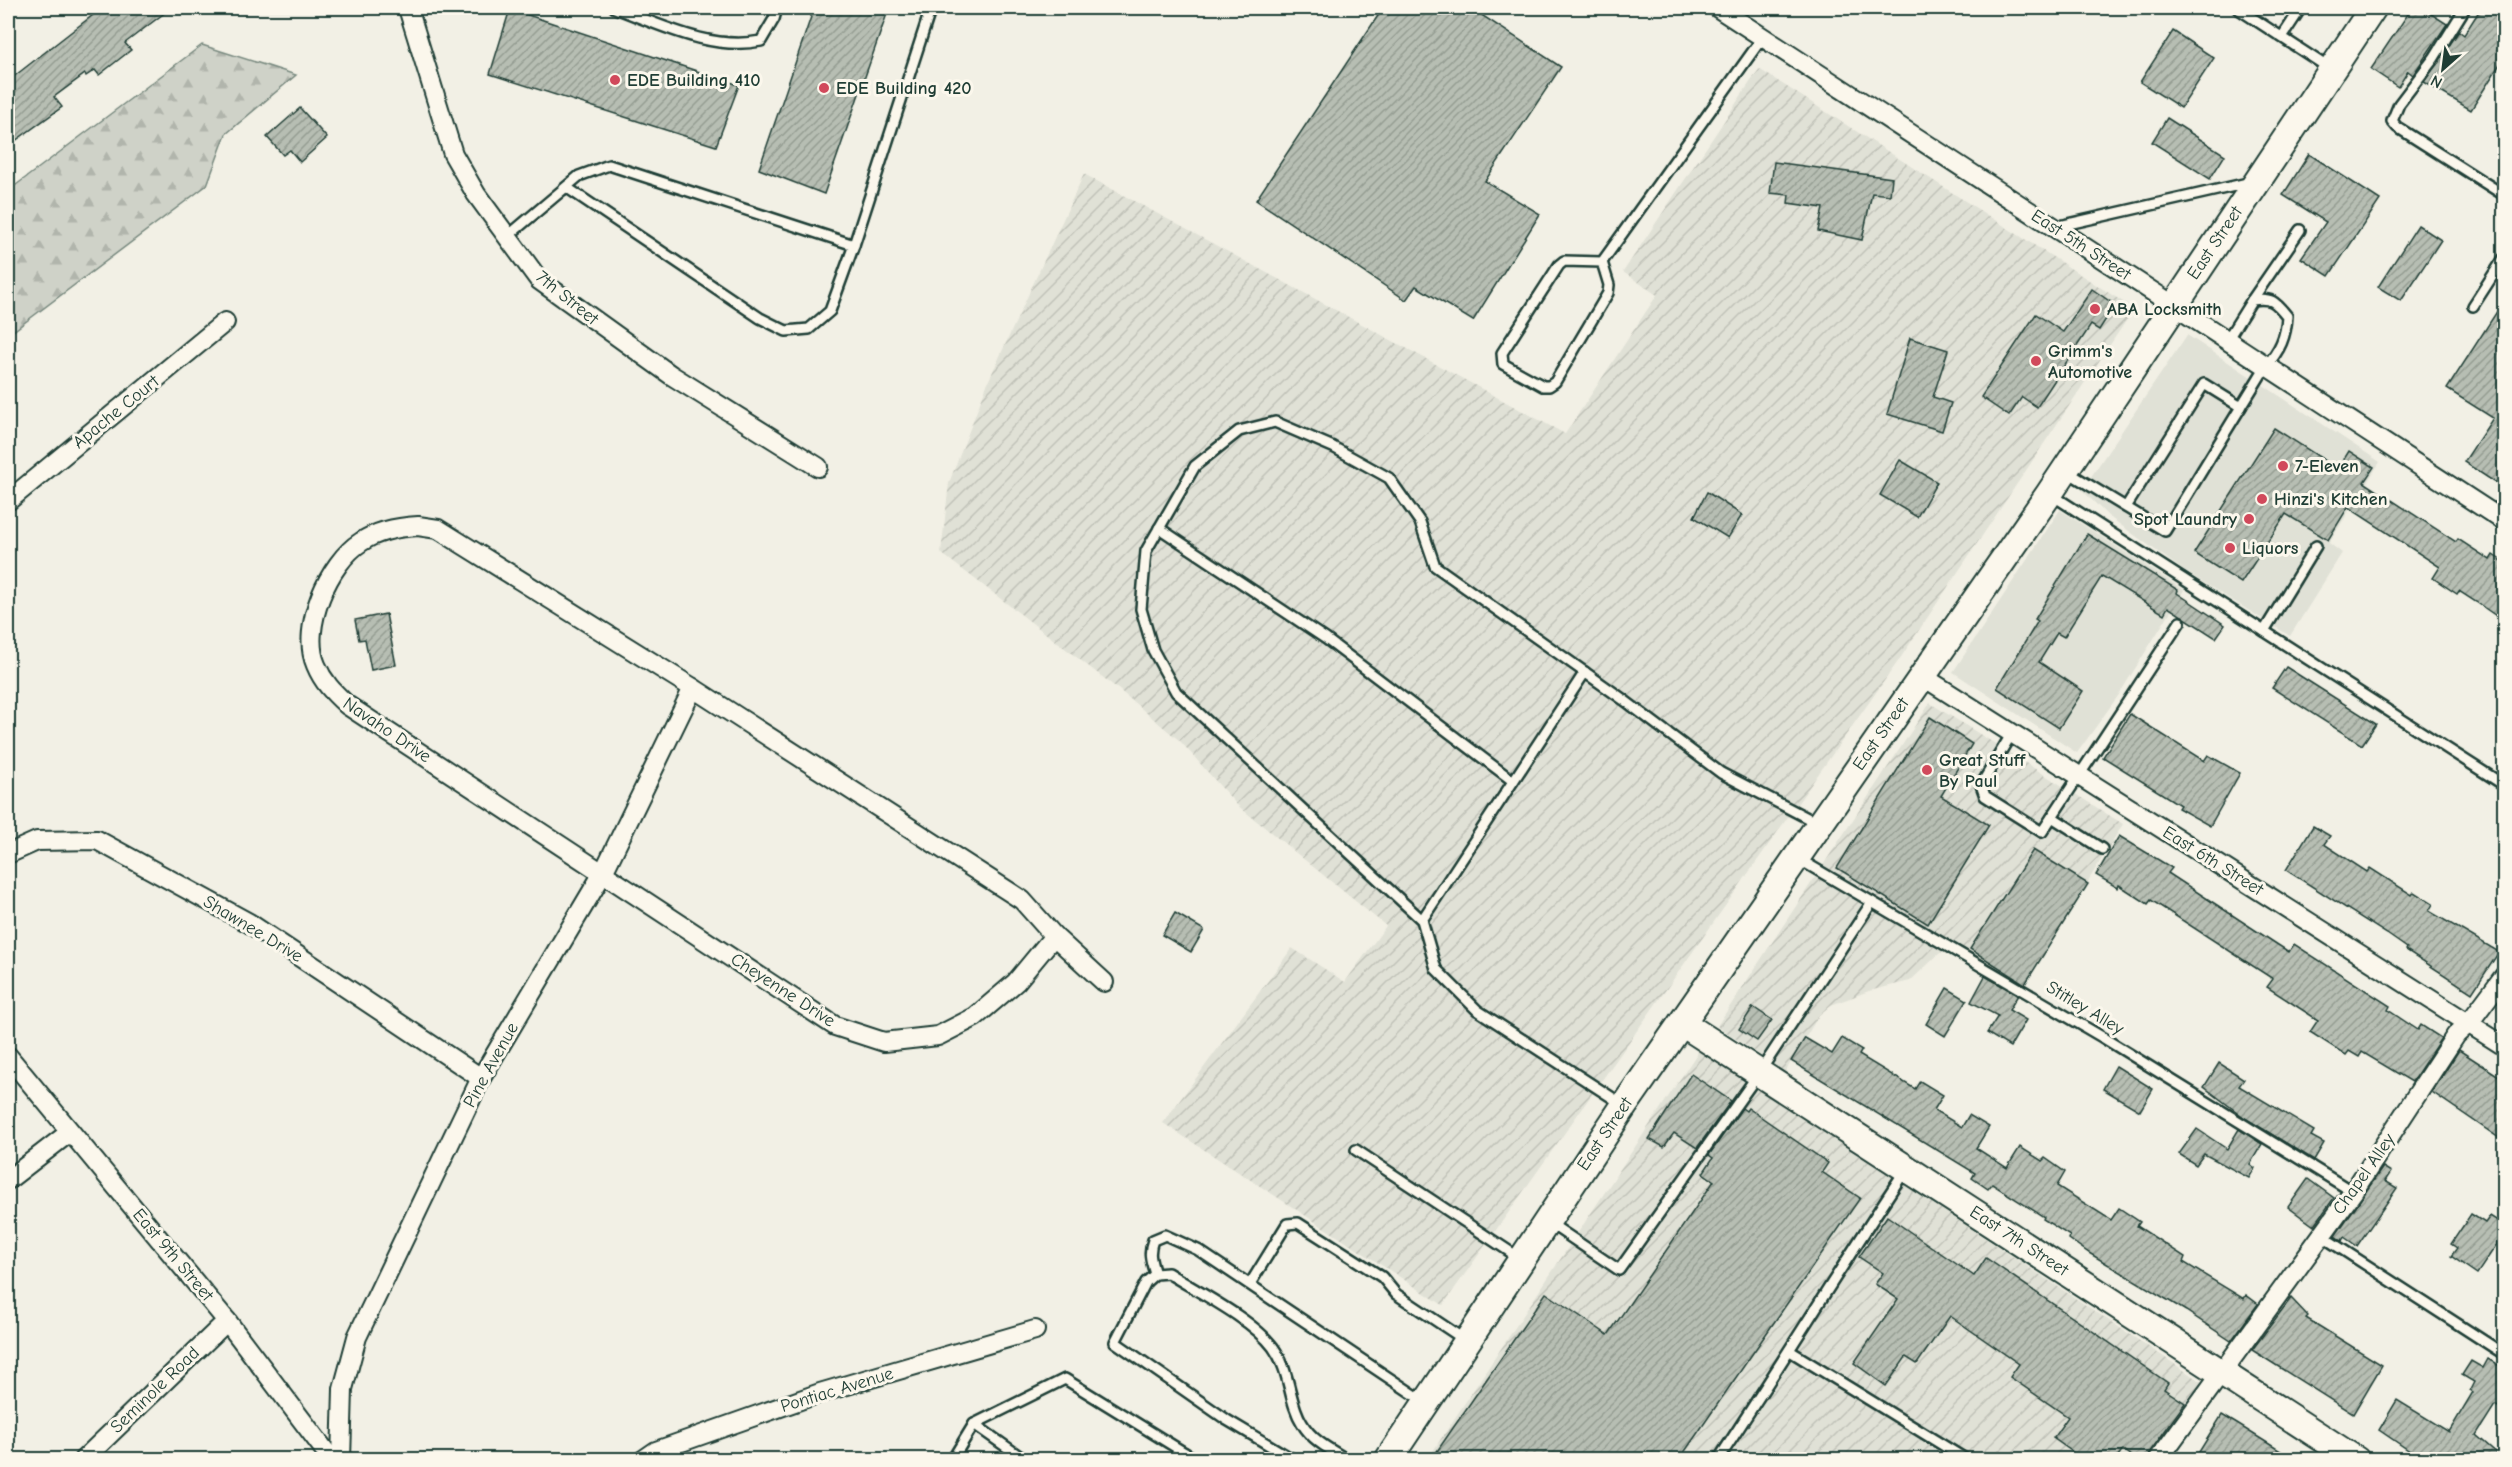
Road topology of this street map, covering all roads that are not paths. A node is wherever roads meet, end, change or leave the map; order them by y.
1 (408, 8) edge
2 (615, 8) edge
3 (777, 8) edge
4 (931, 8) edge
5 (1718, 8) edge
6 (2236, 8) edge
7 (2301, 8) edge
8 (2373, 8) edge
9 (2465, 8) edge
10 (1763, 37) junction
11 (2282, 37) junction
12 (2331, 69) junction
13 (2257, 181) junction
14 (566, 187) junction
15 (2505, 195) edge
16 (2054, 227) junction
17 (2300, 230) dead end
18 (508, 236) junction
19 (854, 245) junction
20 (2505, 258) edge
21 (1602, 262) junction
22 (2252, 300) junction
23 (2174, 305) junction
24 (2473, 306) dead end
25 (225, 322) dead end
26 (2226, 340) junction
27 (2266, 366) junction
28 (2241, 407) junction
29 (818, 467) dead end
30 (2064, 470) junction
31 (2049, 494) junction
32 (8, 501) edge
33 (2126, 507) junction
34 (2505, 520) edge
35 (1159, 528) junction
36 (2316, 546) dead end
37 (2180, 621) dead end
38 (2264, 631) junction
39 (1585, 672) junction
40 (1922, 676) junction
41 (693, 688) junction
42 (2012, 733) junction
43 (2079, 776) junction
44 (1513, 781) junction
45 (2505, 785) edge
46 (2052, 817) junction
47 (1819, 824) junction
48 (2102, 849) dead end
49 (8, 854) edge
50 (1796, 858) junction
51 (603, 873) junction
52 (1872, 902) junction
53 (1422, 920) junction
54 (1054, 936) junction
55 (2505, 976) edge
56 (1104, 982) dead end
57 (1682, 1023) junction
58 (2469, 1023) junction
59 (2505, 1046) edge
60 (8, 1056) edge
61 (1760, 1073) junction
62 (481, 1078) junction
63 (1624, 1106) junction
64 (70, 1132) junction
65 (1356, 1150) dead end
66 (1906, 1168) junction
67 (8, 1180) edge
68 (2353, 1192) junction
69 (1546, 1221) junction
70 (2320, 1235) junction
71 (1521, 1259) junction
72 (1155, 1274) junction
73 (1250, 1284) junction
74 (227, 1321) junction
75 (1035, 1330) dead end
76 (1466, 1340) junction
77 (1790, 1351) junction
78 (2505, 1354) edge
79 (2222, 1373) junction
80 (1425, 1402) junction
81 (974, 1424) junction
82 (1183, 1456) edge
83 (83, 1460) edge
84 (332, 1460) edge
85 (341, 1460) edge
86 (643, 1460) edge
87 (952, 1460) edge
88 (1025, 1460) edge
89 (1197, 1460) edge
90 (1294, 1460) edge
91 (1348, 1460) edge
92 (1388, 1460) edge
93 (1718, 1460) edge
94 (1967, 1460) edge
95 (2158, 1460) edge
96 (2356, 1460) edge

1 - 18 street, 7th Street
2 - 3 lane
4 - 19 lane
5 - 10 street, East 5th Street
6 - 11 lane
7 - 11 lane
8 - 12 main road, East Street
9 - 15 lane
10 - 16 street, East 5th Street
10 - 21 lane
11 - 12 lane
12 - 13 main road, East Street
13 - 16 lane
13 - 23 main road, East Street
14 - 18 lane
14 - 19 lane
14 - 19 lane
16 - 23 street, East 5th Street
17 - 22 lane
18 - 29 street, 7th Street
20 - 24 lane
21 - 21 lane
22 - 26 lane
22 - 27 lane
23 - 26 street, East 5th Street
23 - 30 main road, East Street
25 - 32 street, Apache Court
26 - 27 street, East 5th Street
27 - 28 lane
27 - 34 street, East 5th Street
28 - 33 lane
28 - 33 lane
30 - 31 main road, East Street
30 - 33 lane
31 - 38 lane
31 - 40 main road, East Street
35 - 39 lane
35 - 44 lane
35 - 53 lane
36 - 38 lane
37 - 43 lane
38 - 45 lane
39 - 44 lane
39 - 47 lane
40 - 42 street, East 6th Street
40 - 47 main road, East Street
41 - 51 street, Pine Avenue
41 - 51 street, Navaho Drive
41 - 54 street
42 - 43 street, East 6th Street
42 - 46 lane
43 - 46 lane
43 - 58 street, East 6th Street
44 - 53 lane
46 - 48 lane
47 - 50 main road, East Street
49 - 62 street, Shawnee Drive
50 - 52 lane, Stitley Alley
50 - 57 main road, East Street
51 - 54 street, Cheyenne Drive
51 - 62 street, Pine Avenue
52 - 61 lane
52 - 68 lane, Stitley Alley
53 - 63 lane
54 - 56 street
55 - 58 street, Chapel Alley
57 - 61 main road, East 7th Street
57 - 63 main road, East Street
58 - 59 street, East 6th Street
58 - 68 street, Chapel Alley
60 - 64 street, East 9th Street
61 - 66 main road, East 7th Street
61 - 69 lane
62 - 85 street, Pine Avenue
63 - 69 main road, East Street
64 - 67 street
64 - 74 street, East 9th Street
65 - 71 lane
66 - 77 lane
66 - 79 main road, East 7th Street
68 - 70 street, Chapel Alley
69 - 71 main road, East Street
70 - 78 lane
70 - 79 street, Chapel Alley
71 - 76 main road, East Street
72 - 73 lane
72 - 90 lane
72 - 91 lane
73 - 76 lane
73 - 80 lane
74 - 83 street, Seminole Road
74 - 84 street, East 9th Street
75 - 86 street, Pontiac Avenue
76 - 80 main road, East Street
77 - 93 lane
77 - 94 lane
79 - 95 street, Chapel Alley
79 - 96 main road, East 7th Street
80 - 92 main road, East Street
81 - 82 lane
81 - 87 lane
81 - 88 lane
82 - 89 lane

